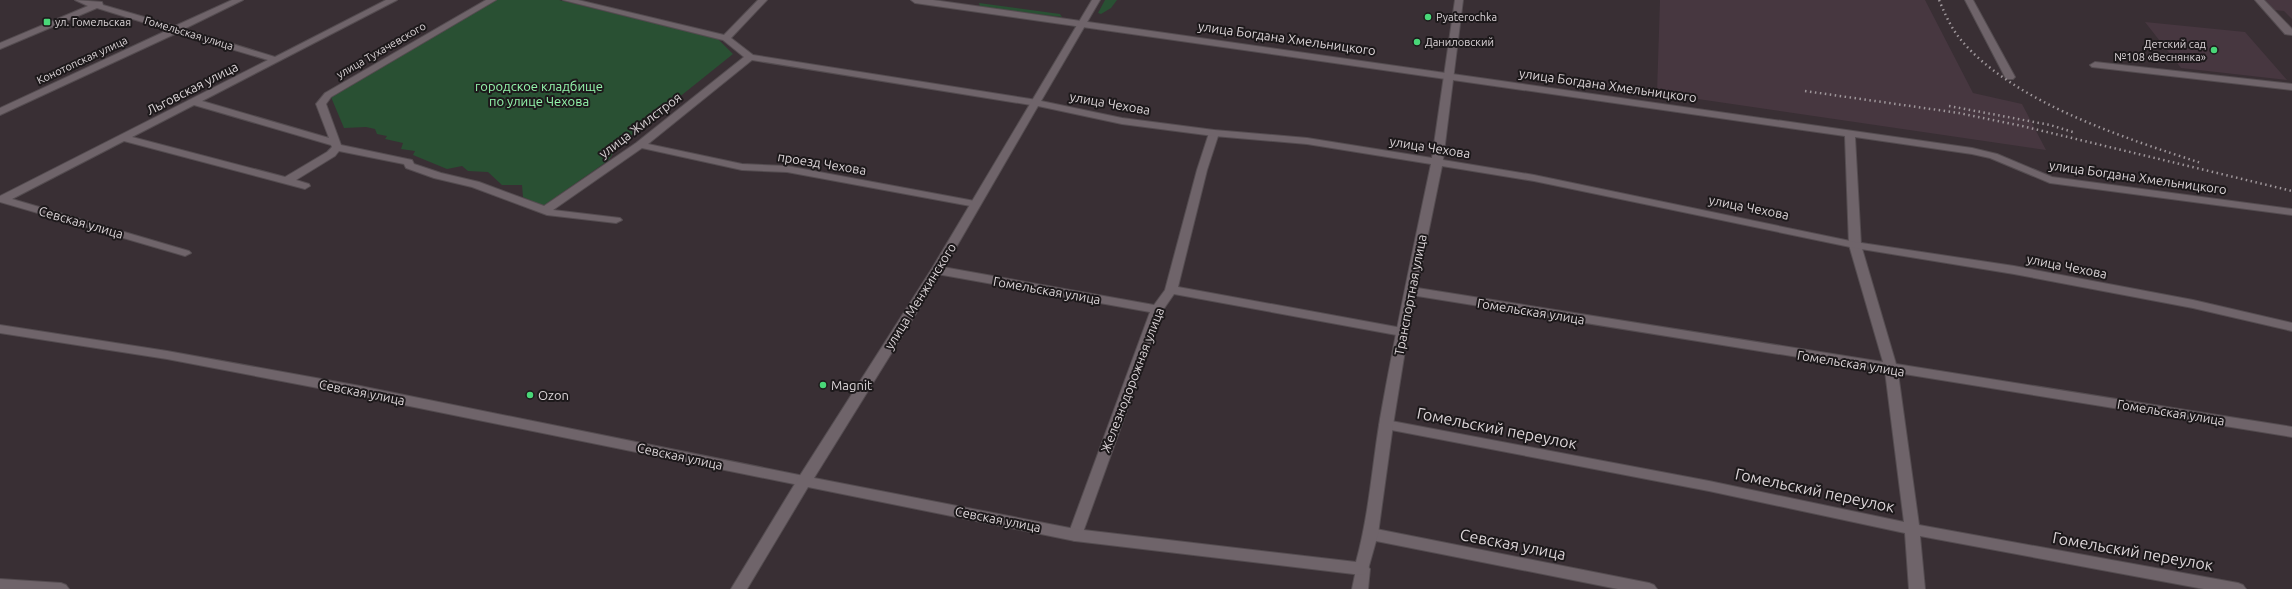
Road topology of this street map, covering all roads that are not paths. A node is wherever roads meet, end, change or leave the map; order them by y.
1 (80, 0) edge
2 (109, 0) edge
3 (240, 0) edge
4 (393, 0) edge
5 (492, 0) edge
6 (567, 0) edge
7 (763, 0) edge
8 (915, 0) edge
9 (1096, 0) edge
10 (1459, 0) edge
11 (1969, 0) edge
12 (2259, 0) edge
13 (98, 5) junction
14 (1083, 23) junction
15 (176, 29) junction
16 (2292, 32) edge
17 (726, 38) junction
18 (0, 46) edge
19 (750, 57) junction
20 (276, 60) junction
21 (2095, 65) dead end
22 (1448, 76) junction
23 (2010, 77) dead end
24 (2292, 88) edge
25 (193, 102) junction
26 (1037, 103) junction
27 (0, 112) edge
28 (1214, 133) junction
29 (1850, 135) junction
30 (122, 138) junction
31 (336, 145) junction
32 (640, 145) junction
33 (1437, 163) junction
34 (287, 181) junction
35 (305, 186) dead end
36 (1, 199) edge
37 (976, 204) junction
38 (544, 211) junction
39 (2292, 212) edge
40 (616, 220) dead end
41 (1855, 245) junction
42 (185, 253) dead end
43 (937, 270) junction
44 (1171, 290) junction
45 (1411, 291) junction
46 (1157, 309) junction
47 (2292, 327) edge
48 (0, 329) edge
49 (1402, 332) junction
50 (1891, 369) junction
51 (1386, 425) junction
52 (2292, 432) edge
53 (804, 481) junction
54 (1912, 529) junction
55 (1075, 534) junction
56 (1371, 534) junction
57 (1362, 568) junction
58 (0, 585) edge
59 (61, 589) edge
60 (739, 589) edge
61 (1360, 589) edge
62 (1649, 589) edge
63 (1917, 589) edge
64 (2238, 589) edge

1 - 13 street, Гомельская улица
2 - 13 street
3 - 15 street, Конотопская улица
4 - 20 street, Льговская улица
5 - 31 street, улица Тухачевского
6 - 17 street, улица Чехова
7 - 17 street
8 - 14 street, улица Богдана Хмельницкого
9 - 14 street, улица Менжинского
10 - 22 street, Транспортная улица
11 - 23 street
12 - 16 street
13 - 15 street, Гомельская улица
13 - 18 street
14 - 22 street, улица Богдана Хмельницкого
14 - 26 street, улица Менжинского
15 - 20 street, Гомельская улица
15 - 27 street, Конотопская улица
17 - 19 street, улица Чехова
19 - 26 street, улица Чехова
19 - 32 street, улица Жилстроя
20 - 25 street, Льговская улица
21 - 24 street
22 - 29 street, улица Богдана Хмельницкого
22 - 33 street, Транспортная улица
25 - 30 street, Льговская улица
25 - 31 street
26 - 28 street, улица Чехова
26 - 37 street, улица Менжинского
28 - 33 street, улица Чехова
28 - 44 street, Железнодорожная улица
29 - 39 street, улица Богдана Хмельницкого
29 - 41 street
30 - 34 street
30 - 36 street, Льговская улица
31 - 34 street
31 - 38 street
32 - 37 street, проезд Чехова
32 - 38 street, улица Жилстроя
33 - 41 street, улица Чехова
33 - 45 street, Транспортная улица
34 - 35 street
36 - 42 street, Севская улица
37 - 43 street, улица Менжинского
38 - 40 street
41 - 47 street, улица Чехова
41 - 50 street
43 - 46 street, Гомельская улица
43 - 53 street, улица Менжинского
44 - 46 street, Железнодорожная улица
44 - 49 street
45 - 49 street, Транспортная улица
45 - 50 street, Гомельская улица
46 - 55 street, Железнодорожная улица
48 - 53 street, Севская улица
49 - 51 street, Транспортная улица
50 - 52 street, Гомельская улица
50 - 54 street
51 - 54 street, Гомельский переулок
51 - 56 street, Транспортная улица
53 - 55 street, Севская улица
53 - 60 street, улица Менжинского
54 - 63 street
54 - 64 street, Гомельский переулок
55 - 57 street, Севская улица
56 - 57 street, Транспортная улица
56 - 62 street, Севская улица
57 - 61 street, Транспортная улица
58 - 59 street

